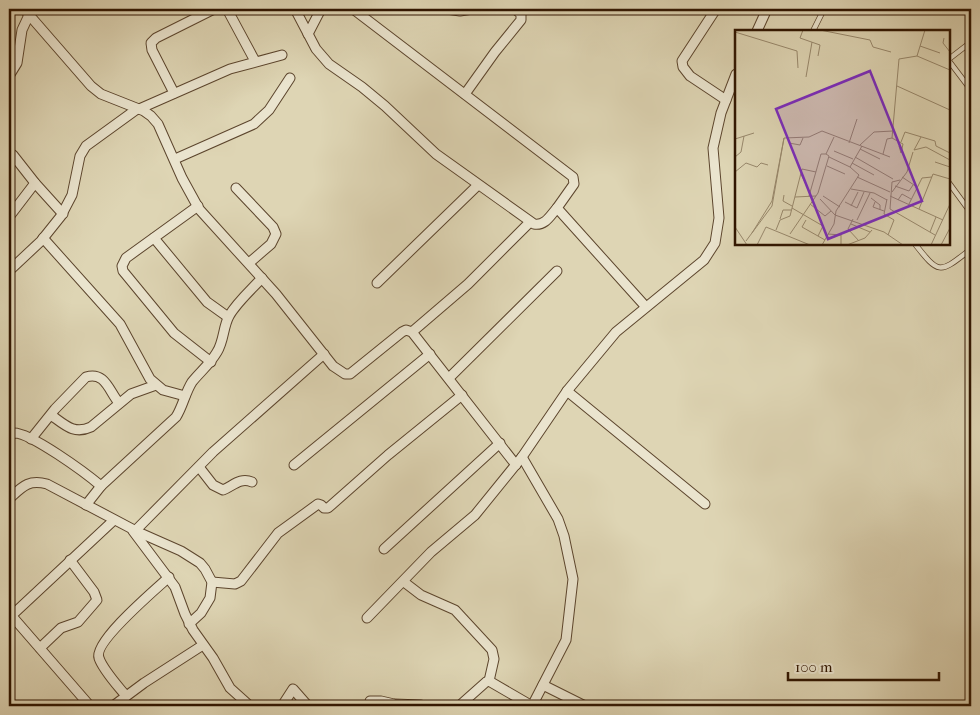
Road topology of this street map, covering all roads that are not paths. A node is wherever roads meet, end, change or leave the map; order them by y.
1 (214, 9) edge
2 (227, 9) edge
3 (295, 9) edge
4 (321, 9) edge
5 (353, 9) edge
6 (447, 9) edge
7 (472, 9) edge
8 (515, 9) edge
9 (716, 9) edge
10 (767, 9) edge
11 (824, 9) edge
12 (26, 12) edge
13 (757, 30) edge
14 (814, 30) edge
15 (308, 34) junction
16 (971, 42) edge
17 (282, 55) dead end
18 (950, 59) edge
19 (255, 61) junction
20 (950, 61) edge
21 (9, 76) edge
22 (735, 77) edge
23 (290, 78) dead end
24 (971, 90) edge
25 (174, 93) junction
26 (465, 94) junction
27 (726, 100) junction
28 (138, 109) junction
29 (9, 152) edge
30 (175, 159) junction
31 (35, 184) junction
32 (950, 184) edge
33 (478, 185) junction
34 (236, 188) dead end
35 (198, 206) junction
36 (557, 208) junction
37 (971, 213) edge
38 (63, 214) junction
39 (9, 217) edge
40 (530, 222) junction
41 (43, 238) junction
42 (154, 238) junction
43 (915, 245) edge
44 (971, 249) edge
45 (249, 263) junction
46 (557, 270) dead end
47 (9, 271) edge
48 (262, 278) junction
49 (377, 283) dead end
50 (646, 307) junction
51 (228, 317) junction
52 (412, 332) junction
53 (324, 354) junction
54 (430, 354) junction
55 (211, 362) junction
56 (449, 378) junction
57 (156, 385) junction
58 (567, 391) junction
59 (462, 394) junction
60 (185, 396) junction
61 (119, 403) junction
62 (51, 415) junction
63 (9, 438) edge
64 (31, 439) junction
65 (500, 443) junction
66 (522, 457) junction
67 (294, 465) dead end
68 (516, 465) junction
69 (198, 467) junction
70 (252, 482) dead end
71 (101, 486) junction
72 (9, 499) edge
73 (705, 504) dead end
74 (86, 505) junction
75 (114, 520) junction
76 (134, 530) junction
77 (384, 549) dead end
78 (70, 560) junction
79 (169, 577) junction
80 (212, 582) junction
81 (404, 582) junction
82 (10, 617) edge
83 (367, 618) dead end
84 (189, 624) junction
85 (203, 645) junction
86 (40, 648) junction
87 (489, 681) junction
88 (544, 685) junction
89 (126, 696) junction
90 (421, 705) dead end
91 (90, 706) edge
92 (113, 706) edge
93 (250, 706) edge
94 (282, 706) edge
95 (308, 706) edge
96 (374, 706) edge
97 (459, 706) edge
98 (532, 706) edge
99 (585, 706) edge

1 - 25 street
2 - 19 street
3 - 15 street
4 - 15 street
5 - 26 street
6 - 7 street
8 - 26 street
9 - 27 street
10 - 13 street
11 - 14 lane
12 - 21 street
12 - 28 street
15 - 33 street
16 - 18 lane
17 - 19 street
19 - 25 street
20 - 24 lane
22 - 27 street
23 - 30 street
25 - 28 street
26 - 36 street
27 - 50 street
28 - 30 street
28 - 38 street
29 - 31 street
30 - 35 street
31 - 38 street
31 - 39 street
32 - 37 lane
33 - 40 street
33 - 49 street
34 - 45 street
35 - 42 street
35 - 45 street
36 - 40 street
36 - 50 street
38 - 41 street
40 - 52 street
41 - 47 street
41 - 57 street
42 - 51 street
42 - 55 street
43 - 44 lane
45 - 48 street
46 - 56 street
48 - 51 street
48 - 53 street
50 - 58 street
51 - 55 street
52 - 53 street
52 - 54 street
53 - 69 street
54 - 56 street
54 - 67 street
55 - 60 street
56 - 59 street
57 - 60 street
57 - 61 street
58 - 66 street
58 - 73 street
59 - 65 street
59 - 80 street
60 - 71 street
61 - 62 street
61 - 62 street
62 - 64 street
63 - 64 street
64 - 71 street
65 - 68 street
65 - 77 street
66 - 68 street
66 - 88 street
68 - 81 street
69 - 70 street
69 - 76 street
71 - 74 street
72 - 74 street
74 - 75 street
75 - 76 street
75 - 78 street
76 - 79 street
76 - 80 street
78 - 82 street
78 - 86 street
79 - 84 street
79 - 89 street
80 - 84 street
81 - 83 street
81 - 87 street
82 - 86 street
84 - 85 street
85 - 89 street
85 - 93 street
86 - 91 street
87 - 97 street
87 - 98 street
88 - 98 street
88 - 99 street
89 - 92 street
90 - 96 street
94 - 95 street

